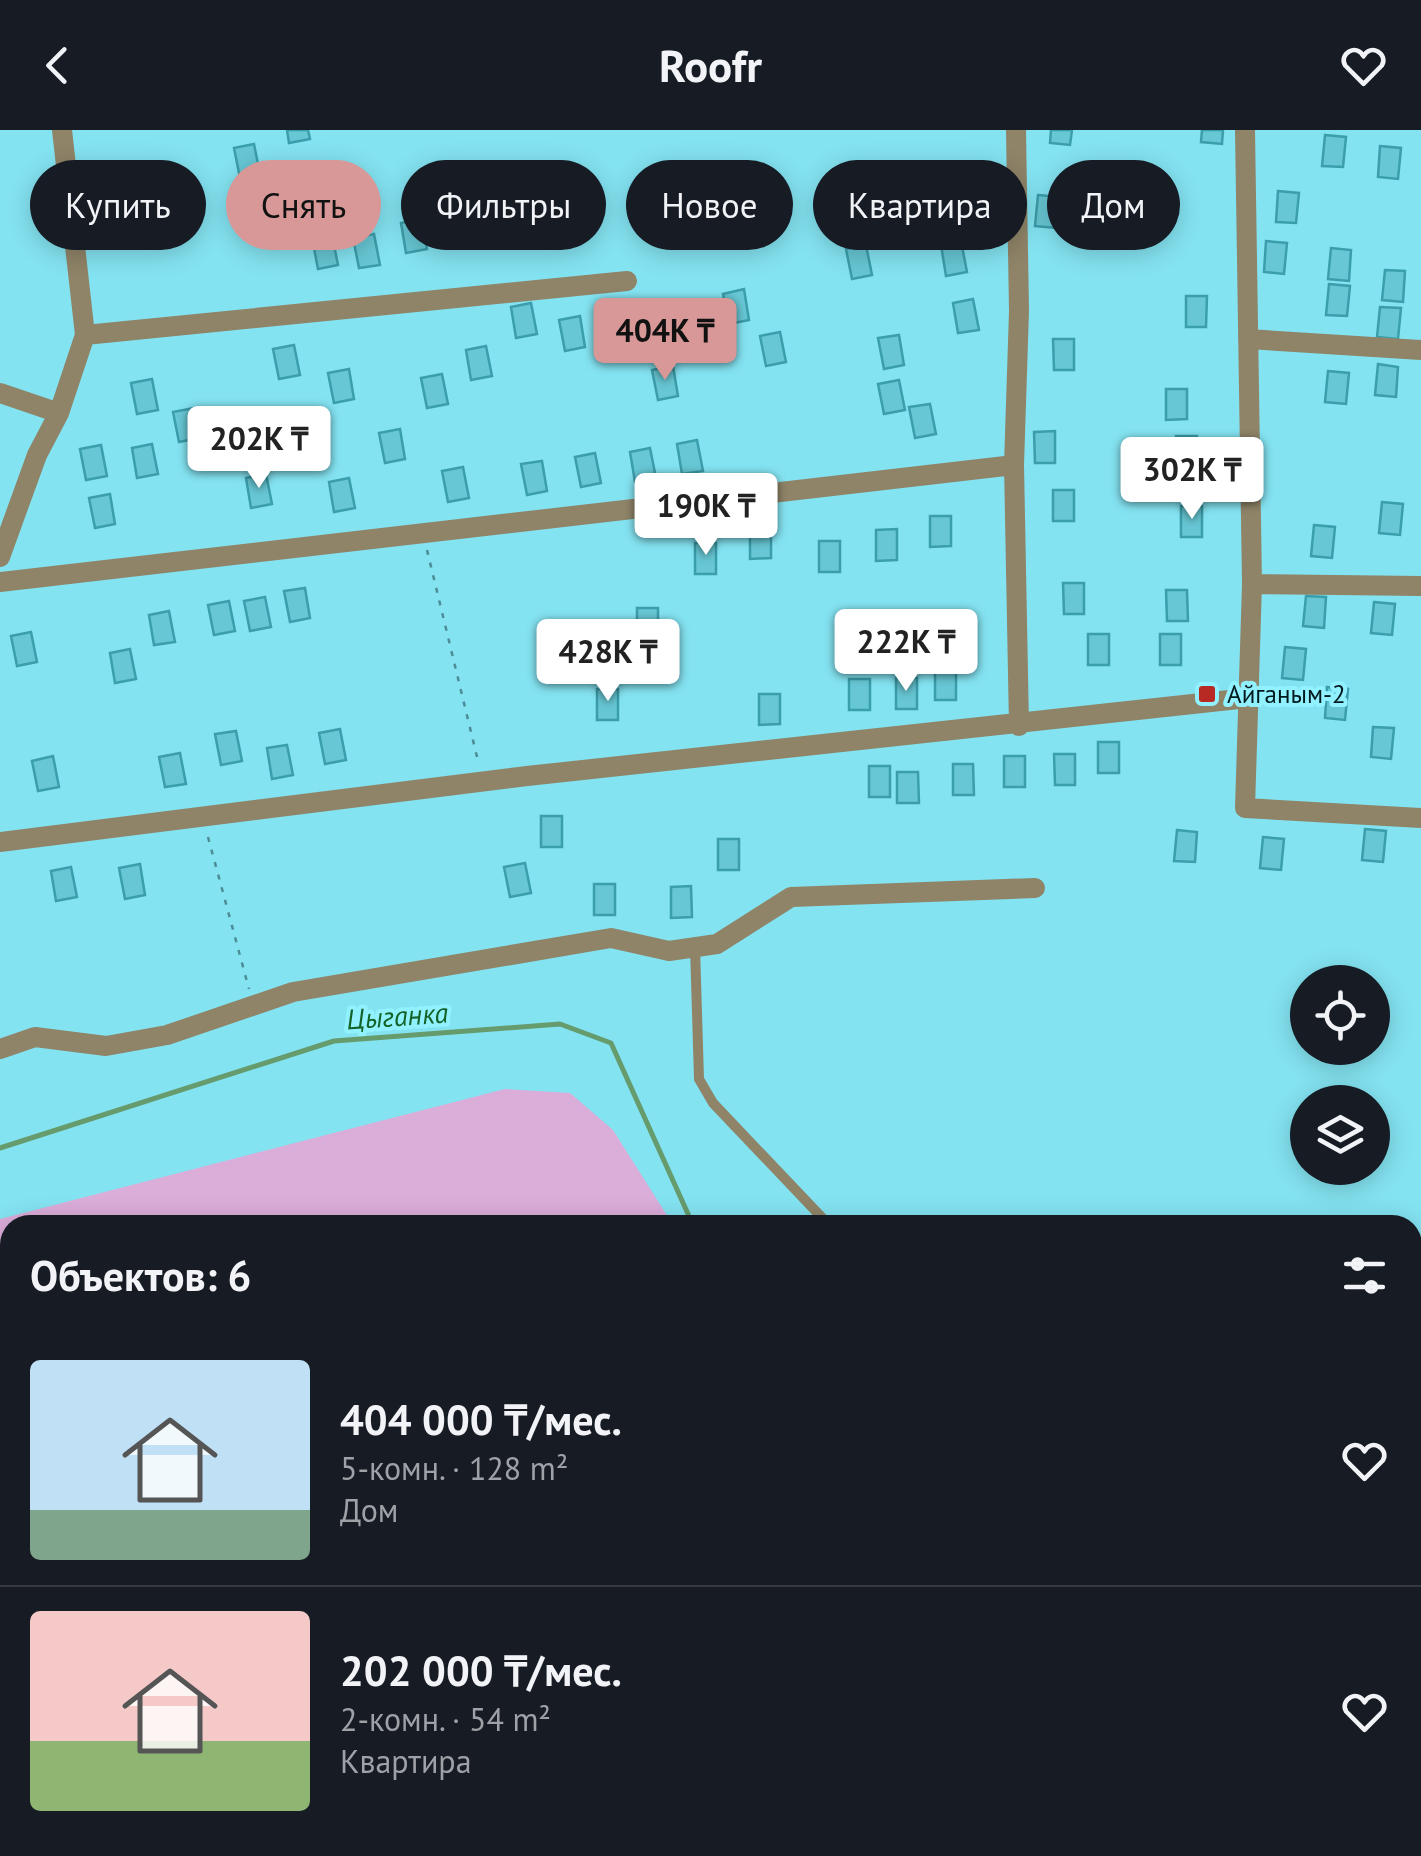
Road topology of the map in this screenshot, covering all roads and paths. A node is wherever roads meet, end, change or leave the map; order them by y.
1 (62, 130) edge
2 (1016, 130) edge
3 (1245, 130) edge
4 (627, 281) dead end
5 (85, 335) junction
6 (1248, 339) junction
7 (1421, 350) edge
8 (0, 392) edge
9 (59, 413) junction
10 (1014, 465) junction
11 (422, 530) junction
12 (0, 556) edge
13 (0, 582) edge
14 (1252, 584) junction
15 (1421, 586) edge
16 (1248, 698) junction
17 (1019, 726) junction
18 (483, 782) junction
19 (202, 817) junction
20 (1421, 818) edge
21 (0, 842) edge
22 (1034, 888) dead end
23 (695, 948) junction
24 (254, 1006) junction
25 (0, 1049) edge
26 (819, 1215) edge

1 - 5 street
2 - 10 street
3 - 6 street
4 - 5 street
5 - 9 street
6 - 7 street
6 - 14 street
8 - 9 street
9 - 12 street
10 - 11 street
10 - 17 street
11 - 13 street
11 - 18 path
14 - 15 street
14 - 16 street
16 - 17 street
16 - 20 street
17 - 18 street
18 - 19 street
19 - 21 street
19 - 24 path
22 - 23 street
23 - 24 street
23 - 26 lane
24 - 25 street

